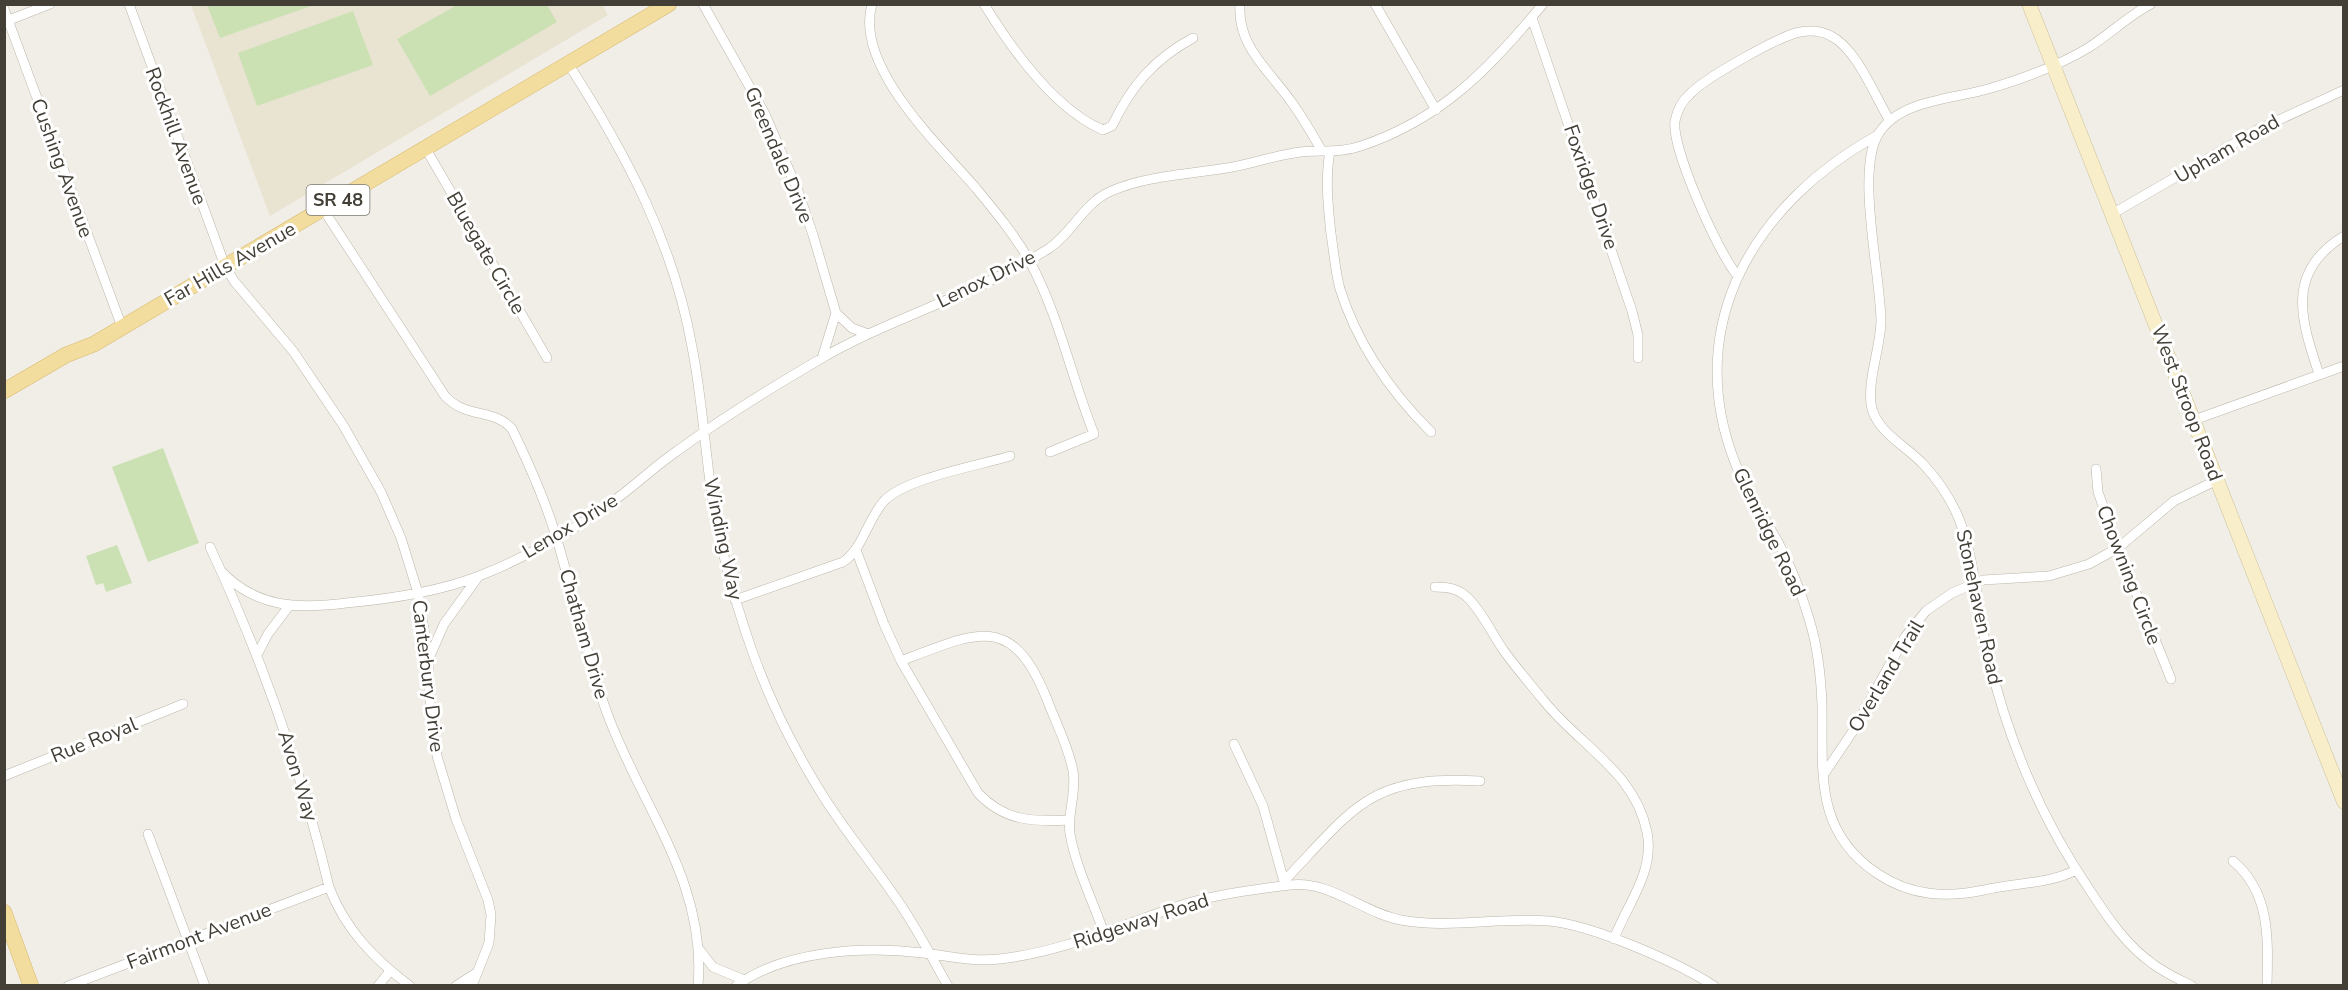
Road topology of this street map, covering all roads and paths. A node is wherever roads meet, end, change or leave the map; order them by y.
1 (50, 4) edge
2 (129, 4) edge
3 (669, 4) edge
4 (703, 4) edge
5 (872, 4) edge
6 (984, 4) edge
7 (1240, 4) edge
8 (1375, 4) edge
9 (1543, 4) edge
10 (2029, 4) edge
11 (2151, 4) edge
12 (4, 9) edge
13 (1533, 12) edge
14 (7, 21) edge
15 (1193, 38) dead end
16 (568, 65) junction
17 (2053, 65) junction
18 (2343, 90) edge
19 (1436, 110) junction
20 (1890, 121) junction
21 (1876, 136) junction
22 (426, 149) junction
23 (1326, 151) junction
24 (323, 209) junction
25 (2112, 214) junction
26 (2343, 236) edge
27 (1028, 260) junction
28 (225, 266) junction
29 (1737, 276) junction
30 (836, 313) junction
31 (122, 327) junction
32 (868, 334) junction
33 (547, 358) dead end
34 (822, 358) junction
35 (1638, 358) dead end
36 (2343, 366) edge
37 (2319, 374) junction
38 (4, 391) edge
39 (2194, 420) junction
40 (705, 431) junction
41 (1431, 432) dead end
42 (1050, 452) dead end
43 (1010, 456) dead end
44 (2096, 469) dead end
45 (2217, 480) junction
46 (556, 537) junction
47 (210, 547) dead end
48 (2118, 548) junction
49 (856, 550) junction
50 (221, 571) junction
51 (478, 577) junction
52 (1974, 584) junction
53 (1435, 587) dead end
54 (417, 593) junction
55 (735, 600) junction
56 (289, 606) junction
57 (257, 655) junction
58 (429, 660) junction
59 (901, 661) junction
60 (2171, 679) dead end
61 (183, 704) dead end
62 (1234, 744) dead end
63 (1824, 774) junction
64 (4, 776) edge
65 (1480, 781) dead end
66 (2342, 793) edge
67 (1069, 820) junction
68 (148, 834) dead end
69 (2233, 861) dead end
70 (2076, 870) junction
71 (1284, 883) junction
72 (330, 887) junction
73 (4, 912) edge
74 (1104, 933) junction
75 (1614, 939) junction
76 (188, 940) junction
77 (699, 949) junction
78 (930, 955) junction
79 (479, 969) junction
80 (390, 971) junction
81 (740, 983) edge
82 (31, 986) edge
83 (68, 986) edge
84 (205, 986) edge
85 (378, 986) edge
86 (410, 986) edge
87 (456, 986) edge
88 (472, 986) edge
89 (698, 986) edge
90 (948, 986) edge
91 (1714, 986) edge
92 (2192, 986) edge
93 (2267, 986) edge

1 - 14 street
2 - 28 street, Rockhill Avenue
3 - 16 main road, Far Hills Avenue / SR 48
4 - 30 street, Greendale Drive
5 - 27 street
6 - 15 street
7 - 23 street
8 - 19 street
9 - 13 street, Lenox Drive
10 - 17 main road, West Stroop Road
11 - 17 street
12 - 14 street, Cushing Avenue
13 - 19 street, Lenox Drive
13 - 35 street, Foxridge Drive
14 - 31 street, Cushing Avenue
16 - 22 main road, Far Hills Avenue / SR 48
16 - 40 street, Winding Way
17 - 20 street
17 - 25 main road, West Stroop Road
18 - 25 street, Upham Road
19 - 23 street, Lenox Drive
20 - 21 street
20 - 29 street
21 - 29 street, Glenridge Road
21 - 52 street, Stonehaven Road
22 - 24 main road, Far Hills Avenue / SR 48
22 - 33 street, Bluegate Circle
23 - 27 street, Lenox Drive
23 - 41 street
24 - 28 main road, Far Hills Avenue / SR 48
24 - 46 street, Chatham Drive
25 - 39 main road, West Stroop Road
26 - 37 street
27 - 32 street, Lenox Drive
27 - 42 street
28 - 31 main road, Far Hills Avenue / SR 48
28 - 54 street, Canterbury Drive
29 - 63 street, Glenridge Road
30 - 32 street
30 - 34 street
31 - 38 main road, Far Hills Avenue / SR 48
32 - 34 street, Lenox Drive
34 - 40 street, Lenox Drive
36 - 37 street
37 - 39 street
39 - 45 main road, West Stroop Road
40 - 46 street, Lenox Drive
40 - 55 street, Winding Way
43 - 49 street
44 - 48 street, Chowning Circle
45 - 48 street, Overland Trail
45 - 66 main road, West Stroop Road
46 - 51 street, Lenox Drive
46 - 77 street, Chatham Drive
47 - 50 street, Avon Way
48 - 52 street, Overland Trail
48 - 60 street, Chowning Circle
49 - 55 street
49 - 59 street
50 - 56 street, Lenox Drive
50 - 57 street, Avon Way
51 - 54 street, Lenox Drive
51 - 58 street, Lenox Drive
52 - 63 street, Overland Trail
52 - 70 street, Stonehaven Road
53 - 75 street
54 - 56 street, Lenox Drive
54 - 58 street, Canterbury Drive
55 - 78 street, Winding Way
56 - 57 street
57 - 72 street, Avon Way
58 - 79 street, Canterbury Drive
59 - 67 street
59 - 67 street
61 - 64 street, Rue Royal
62 - 71 street
63 - 70 street, Glenridge Road
65 - 71 street
67 - 74 street
68 - 76 street
69 - 93 street
70 - 92 street, Stonehaven Road
71 - 74 street, Ridgeway Road
71 - 75 street, Ridgeway Road
72 - 76 street, Fairmont Avenue
72 - 80 street, Avon Way
73 - 82 main road
74 - 78 street, Ridgeway Road
75 - 91 street, Ridgeway Road
76 - 83 street, Fairmont Avenue
76 - 84 street
77 - 81 street
77 - 89 street, Chatham Drive
78 - 81 street, Ridgeway Road
78 - 90 street, Winding Way
79 - 87 street
79 - 88 street, Canterbury Drive
80 - 85 street
80 - 86 street, Avon Way

